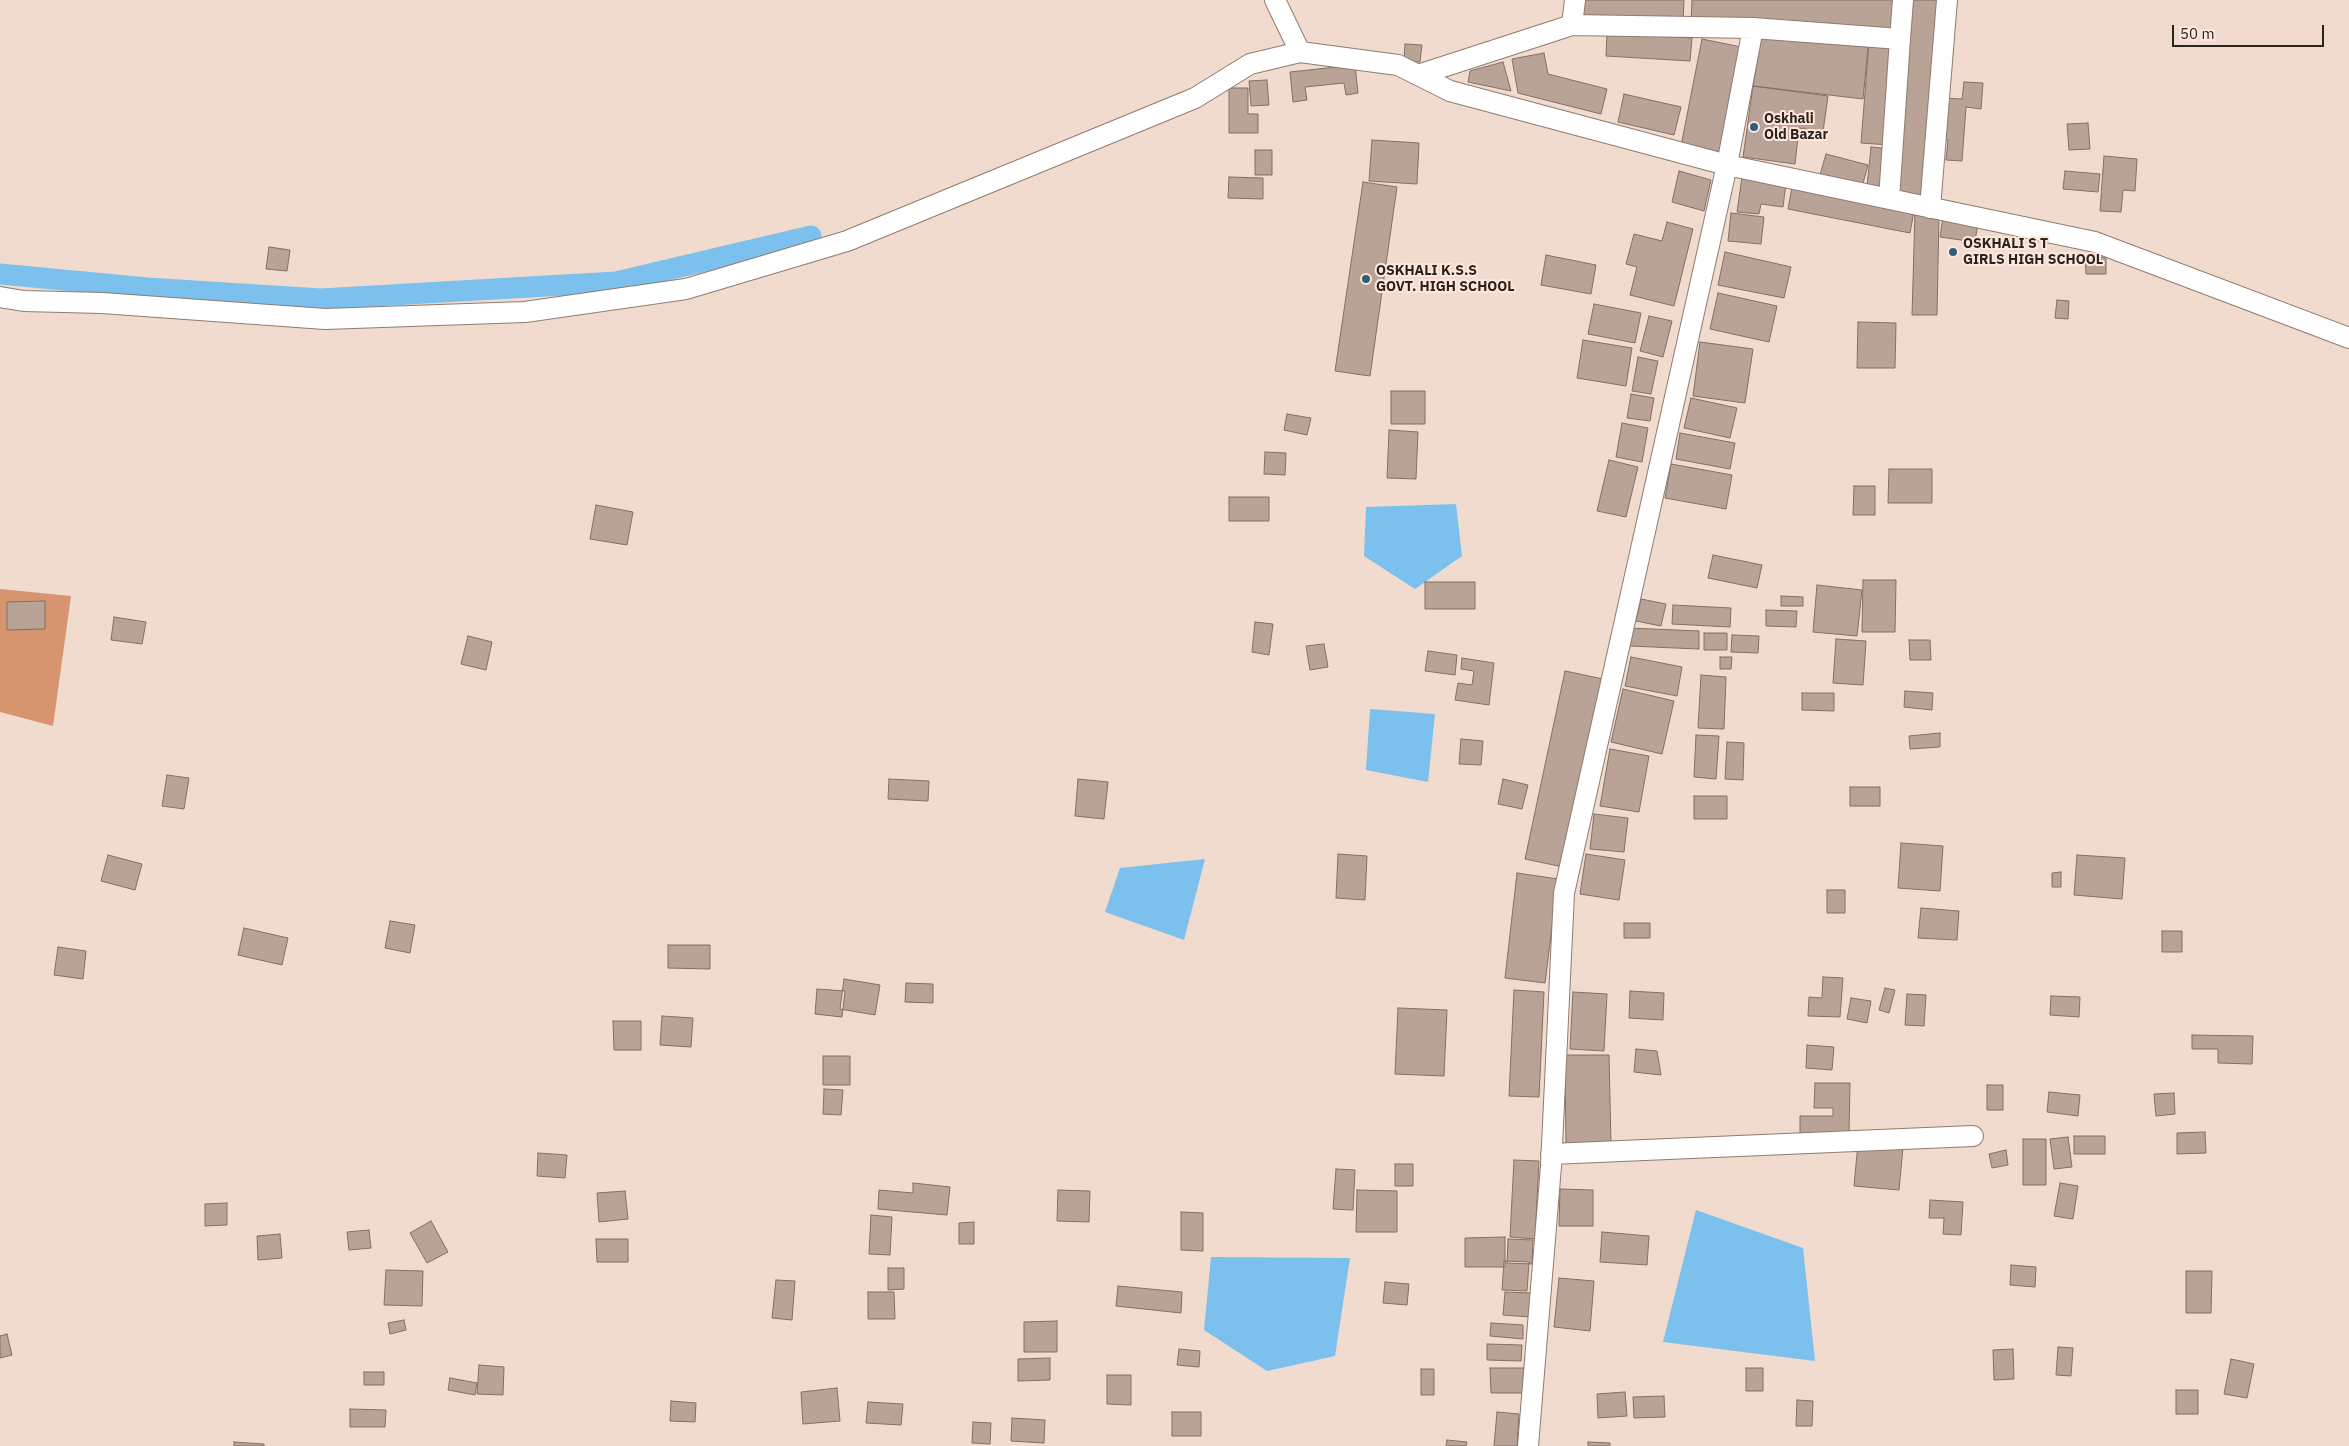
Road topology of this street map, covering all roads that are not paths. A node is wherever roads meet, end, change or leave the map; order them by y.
1 (1275, 0) edge
2 (1575, 0) edge
3 (1903, 0) edge
4 (1947, 0) edge
5 (1572, 25) junction
6 (1752, 28) junction
7 (1900, 39) junction
8 (1300, 52) junction
9 (1418, 75) junction
10 (1727, 165) junction
11 (1889, 199) junction
12 (1930, 208) junction
13 (0, 298) edge
14 (2349, 338) edge
15 (1973, 1136) dead end
16 (1551, 1154) junction
17 (1528, 1446) edge

1 - 8 street
2 - 5 street
3 - 7 street
4 - 12 street
5 - 6 street
5 - 9 street
6 - 7 street
6 - 10 street
7 - 11 street
8 - 9 street
8 - 13 street
9 - 10 street
10 - 11 street
10 - 16 street
11 - 12 street
12 - 14 street
15 - 16 street
16 - 17 street

